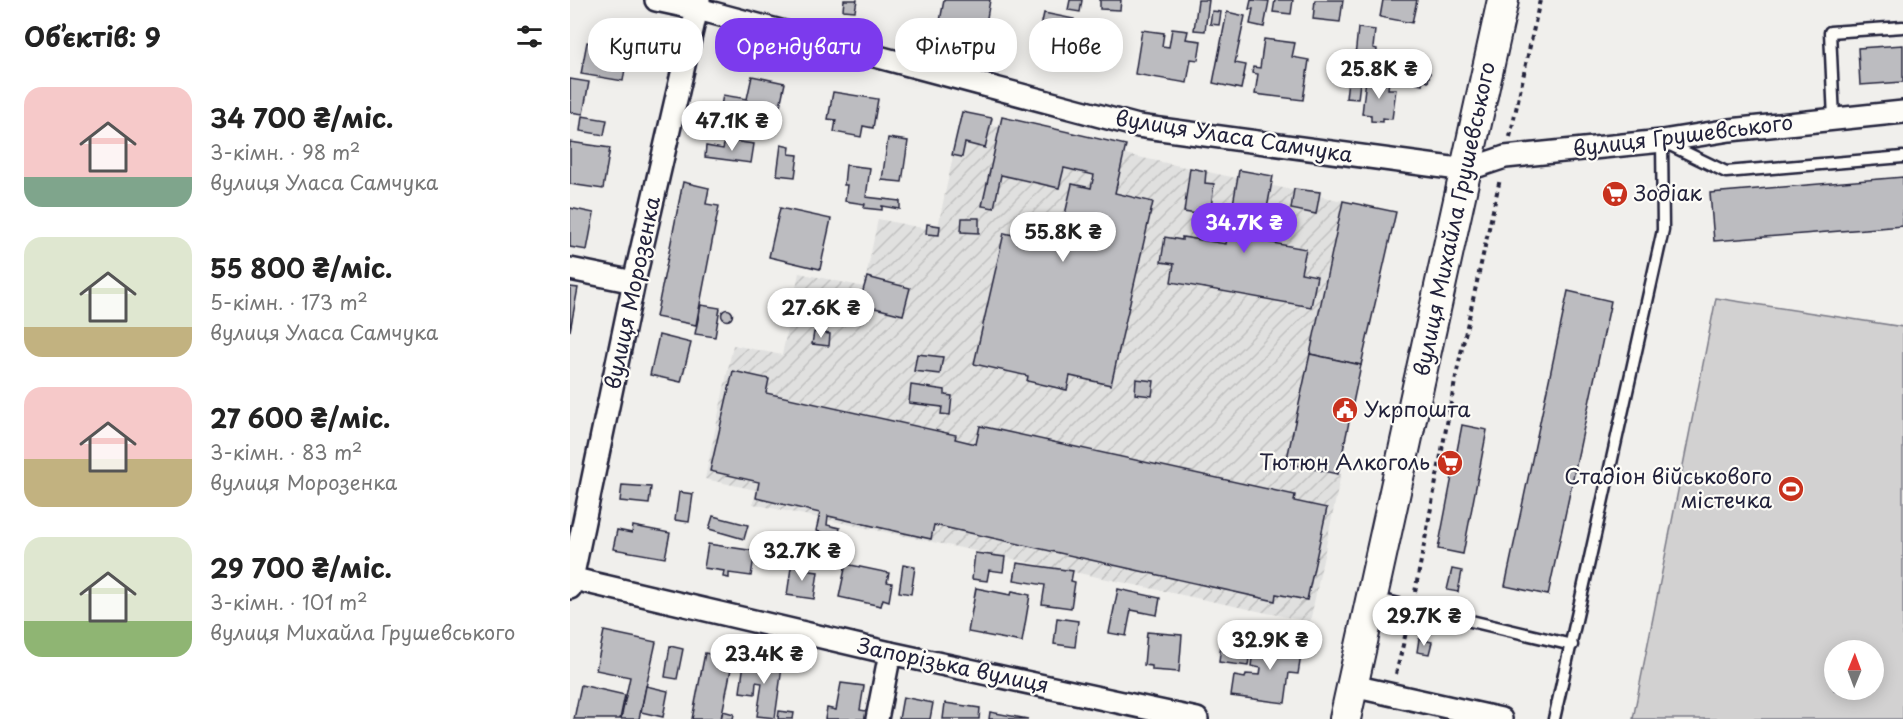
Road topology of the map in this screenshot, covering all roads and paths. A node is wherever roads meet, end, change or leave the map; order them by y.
1 (656, 0) edge
2 (1503, 0) edge
3 (1540, 0) edge
4 (698, 5) edge
5 (1903, 27) edge
6 (1903, 112) edge
7 (1834, 119) junction
8 (1662, 141) junction
9 (1505, 157) junction
10 (1903, 157) edge
11 (1466, 170) junction
12 (570, 269) edge
13 (634, 282) junction
14 (571, 582) edge
15 (1372, 598) junction
16 (1412, 607) junction
17 (1572, 645) junction
18 (890, 653) junction
19 (1353, 687) junction
20 (1391, 695) junction
21 (877, 719) edge
22 (1197, 719) edge
23 (1345, 719) edge
24 (1502, 719) edge
25 (1554, 719) edge

1 - 4 street, вулиця Уласа Самчука
2 - 11 main road, вулиця Михайла Грушевського
3 - 9 path
4 - 11 street, вулиця Уласа Самчука
4 - 13 street, вулиця Морозенка
5 - 7 lane
6 - 7 street, вулиця Грушевського
7 - 8 street, вулиця Грушевського
8 - 9 street, вулиця Грушевського
8 - 10 lane
8 - 17 lane
9 - 11 street, вулиця Грушевського
9 - 16 path
11 - 15 main road, вулиця Михайла Грушевського
12 - 13 street
13 - 14 street, вулиця Морозенка
14 - 18 street, Запорізька вулиця
15 - 16 lane
15 - 19 main road, вулиця Михайла Грушевського
16 - 17 lane
16 - 20 path
17 - 25 lane
18 - 21 street
18 - 22 street, Запорізька вулиця
19 - 20 street
19 - 23 main road, вулиця Михайла Грушевського
20 - 24 street

